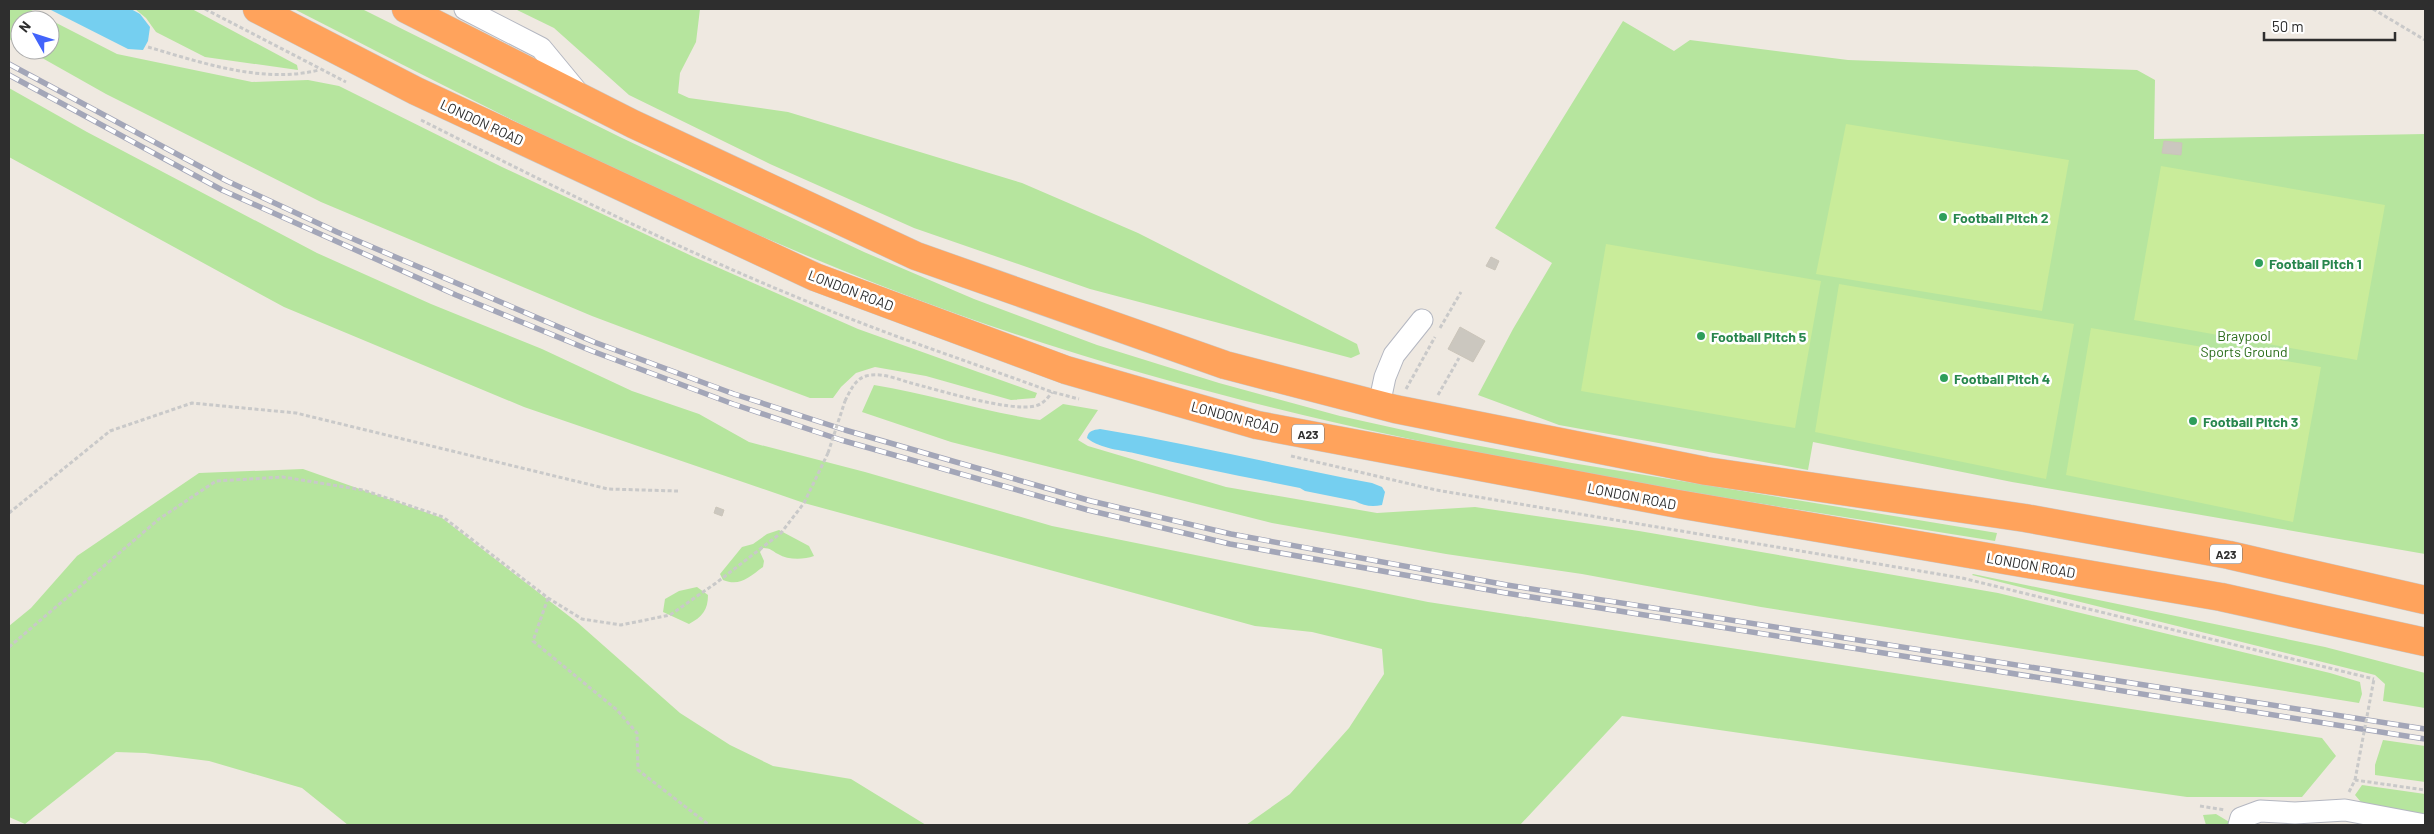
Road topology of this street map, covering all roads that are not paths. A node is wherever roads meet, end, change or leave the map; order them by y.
1 (257, 9) edge
2 (406, 9) edge
3 (465, 9) edge
4 (584, 99) junction
5 (1422, 320) dead end
6 (1387, 407) junction
7 (2425, 600) edge
8 (2425, 642) edge
9 (2240, 822) edge
10 (2425, 825) edge

1 - 8 highway, LONDON ROAD / A23
2 - 4 highway, A23
3 - 4 street
4 - 6 highway, A23
5 - 6 street
6 - 7 highway, A23
9 - 10 street

